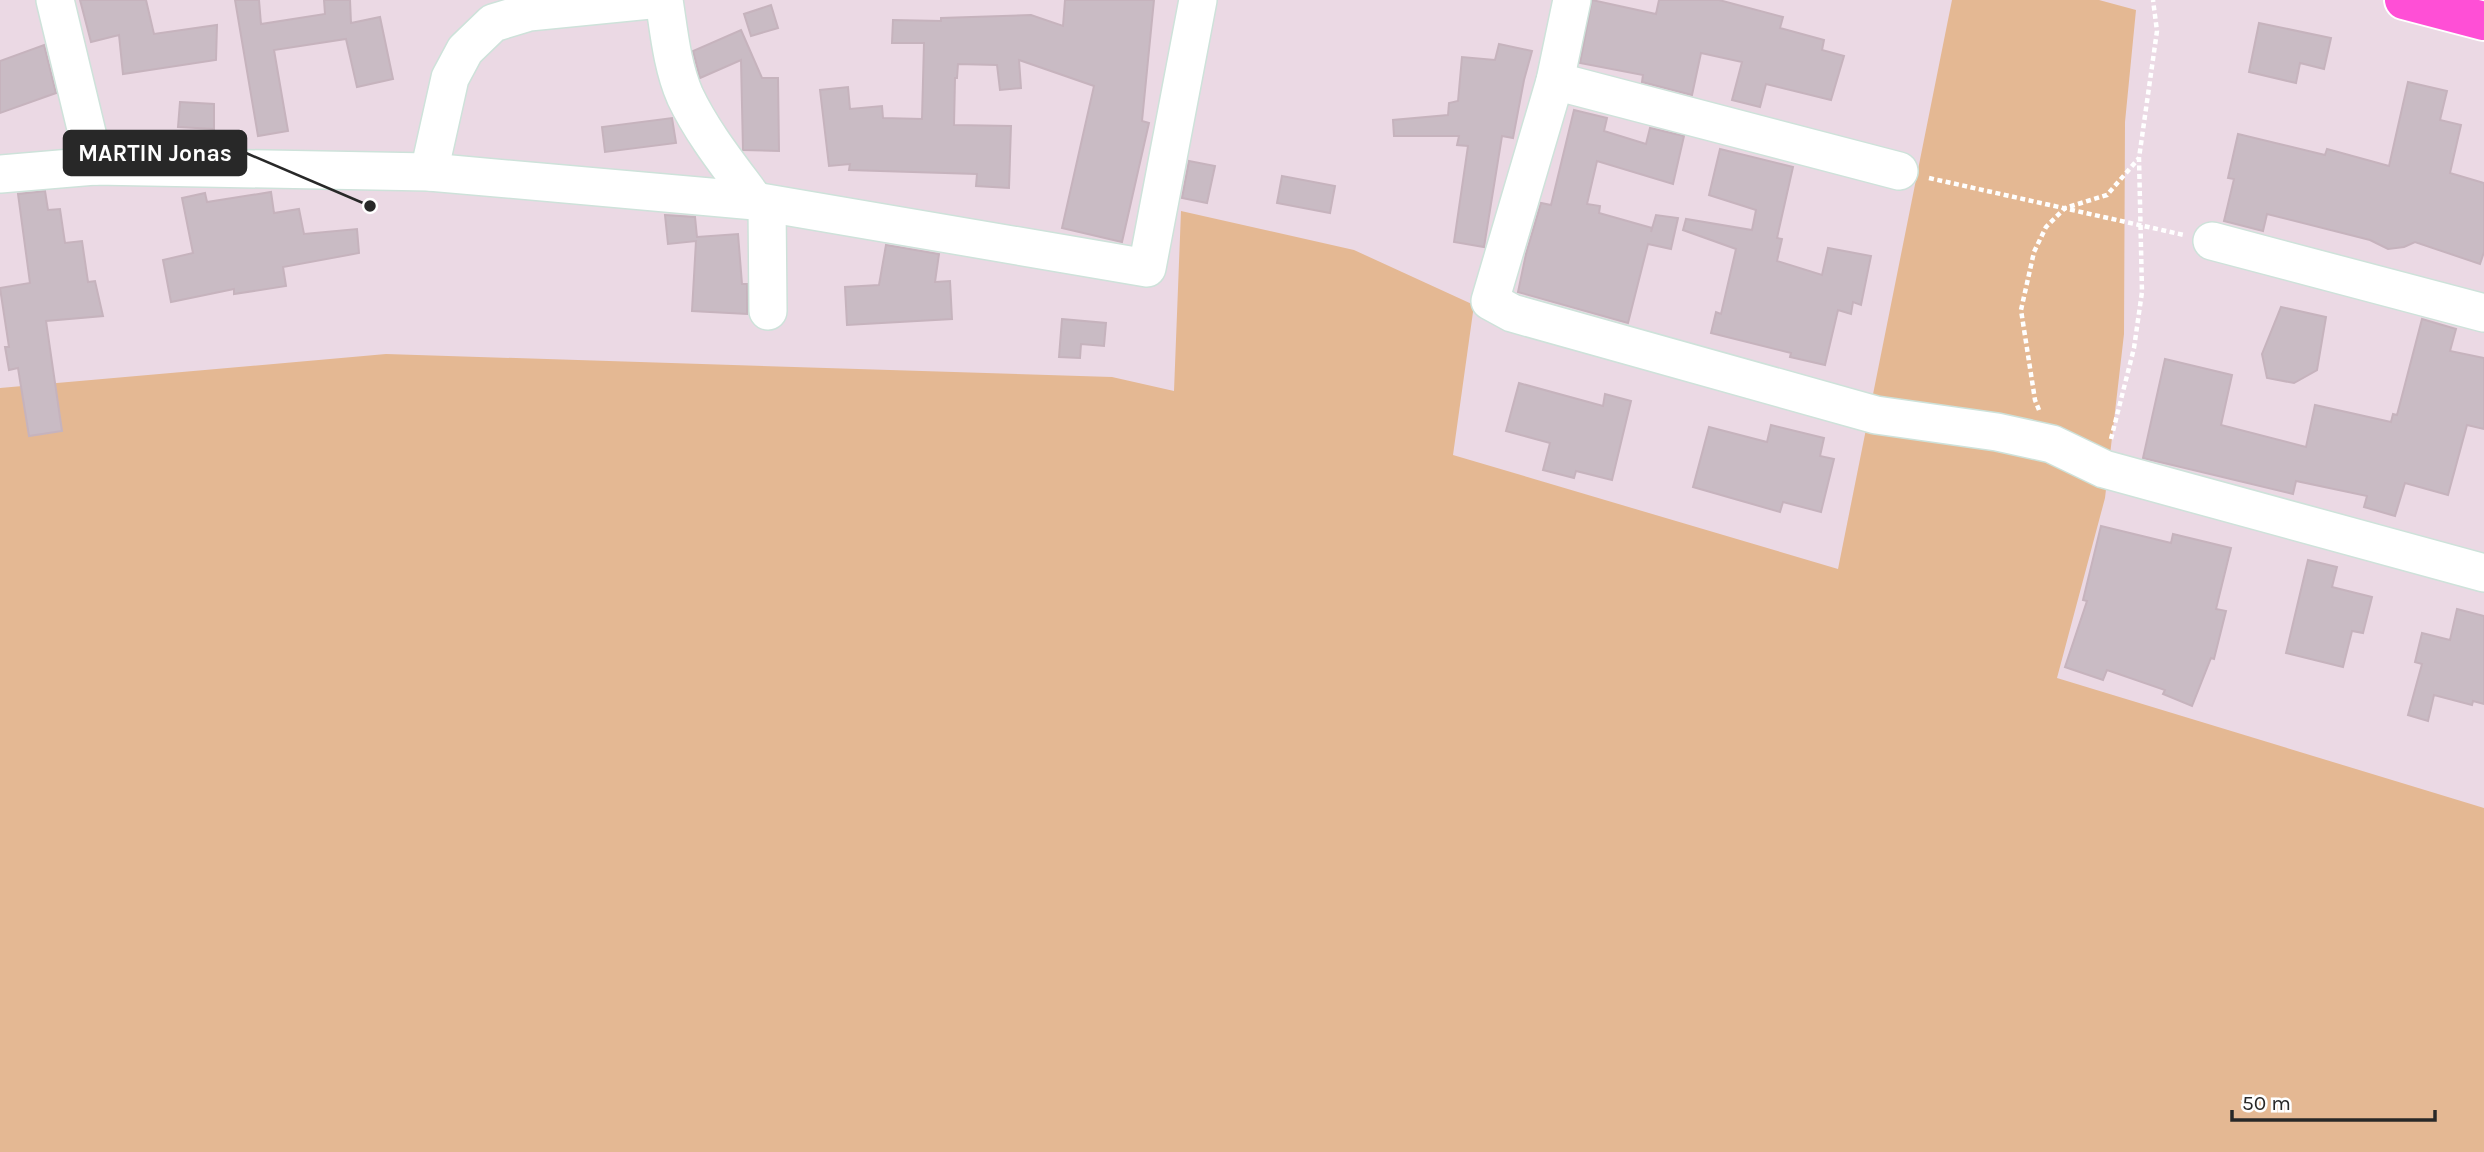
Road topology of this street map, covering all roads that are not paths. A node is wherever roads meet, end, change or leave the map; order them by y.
1 (55, 0) edge
2 (650, 0) edge
3 (664, 0) edge
4 (1198, 0) edge
5 (1572, 0) edge
6 (2404, 0) edge
7 (2484, 21) edge
8 (1555, 81) junction
9 (95, 166) junction
10 (1899, 171) road end
11 (429, 172) junction
12 (0, 174) edge
13 (761, 202) junction
14 (2212, 241) road end
15 (768, 311) dead end
16 (2484, 313) edge
17 (2484, 573) edge

1 - 9 street
2 - 11 street
3 - 13 street
4 - 13 street
5 - 8 street
6 - 7 highway
8 - 10 street
8 - 17 street
9 - 11 street
9 - 12 street
11 - 13 street
13 - 15 street
14 - 16 street

